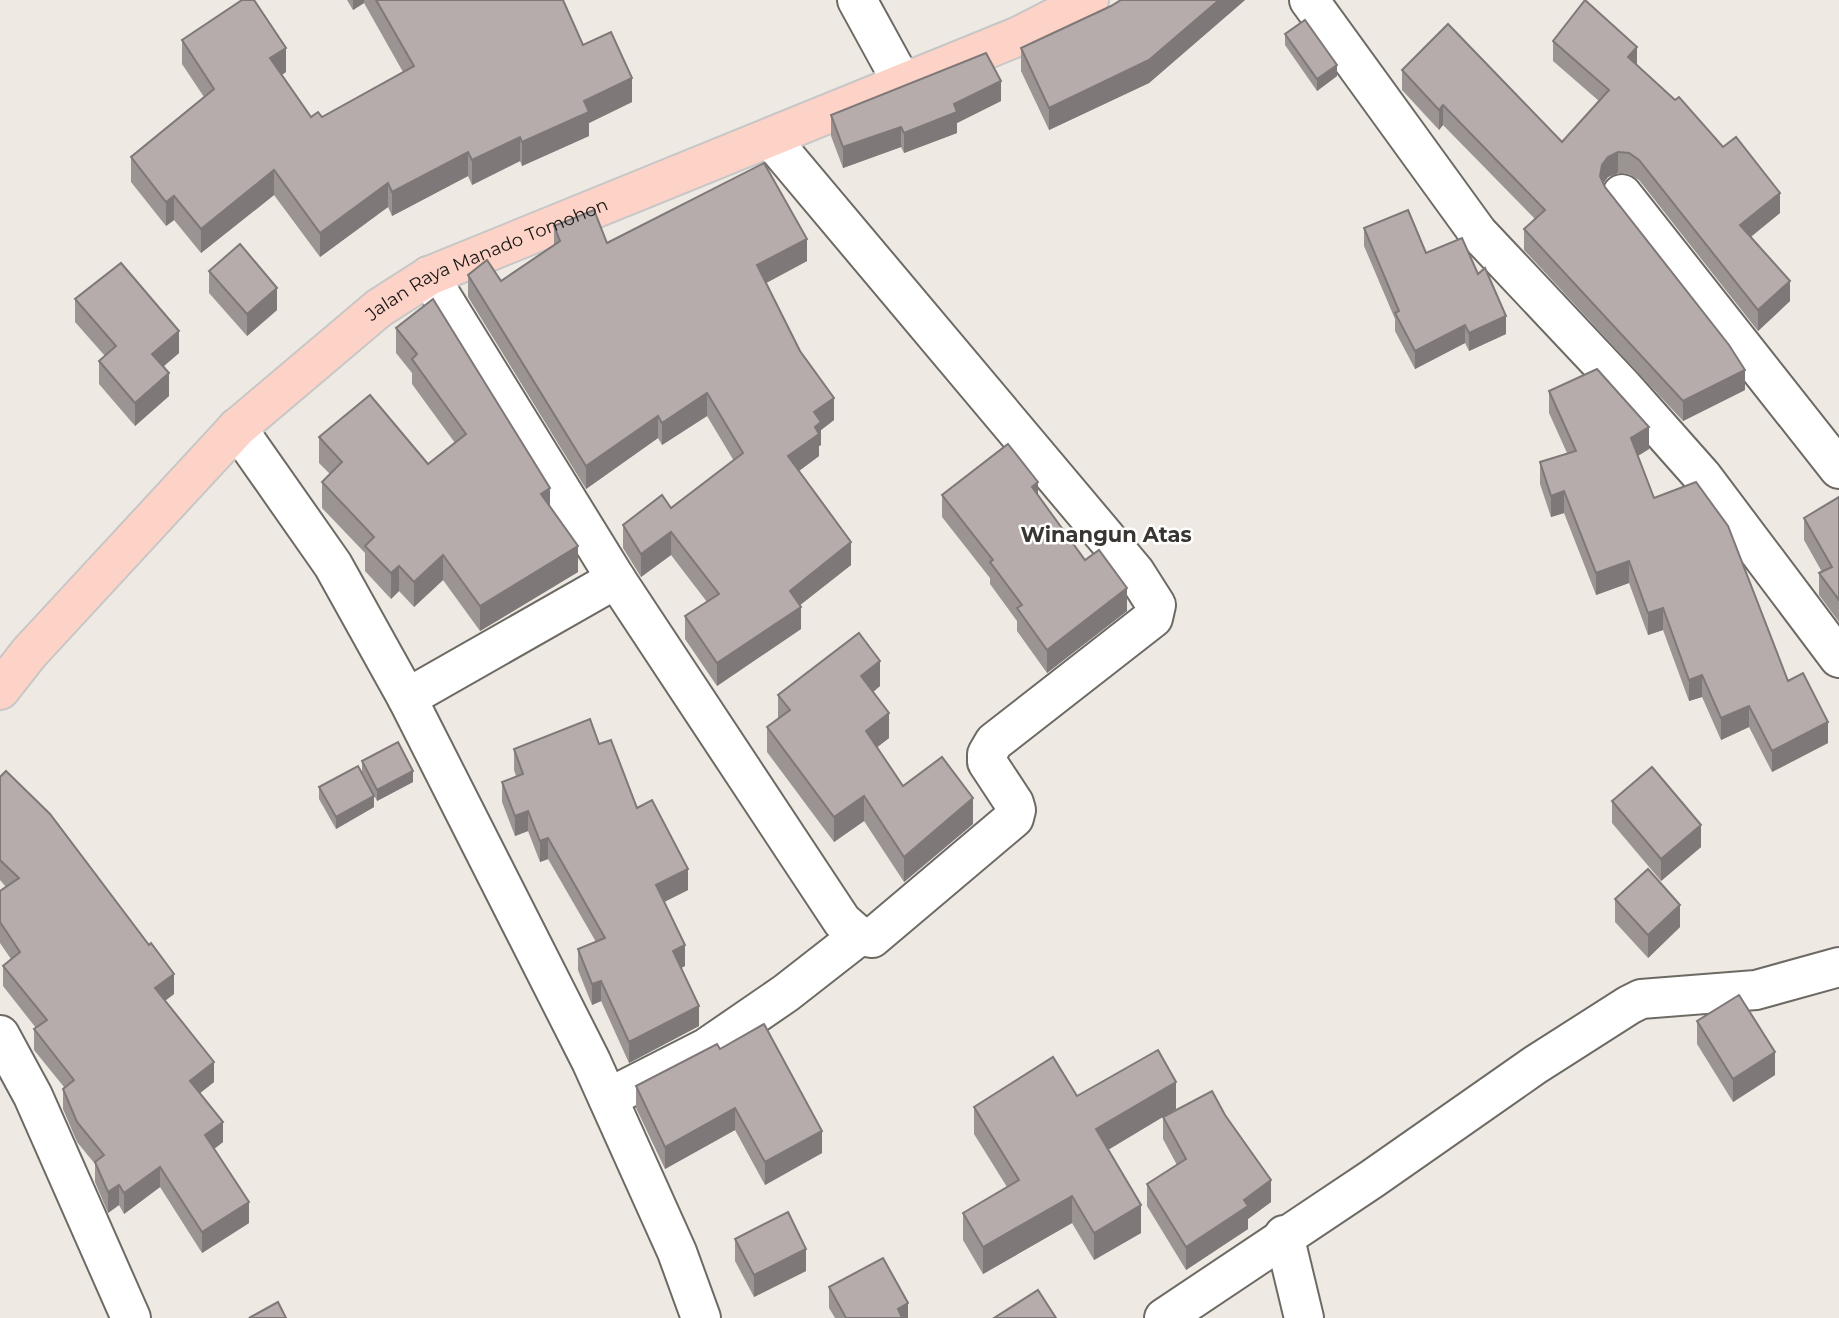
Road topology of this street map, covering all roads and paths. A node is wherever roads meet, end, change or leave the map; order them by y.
1 (857, 0) edge
2 (1089, 0) edge
3 (1309, 0) edge
4 (903, 84) junction
5 (770, 138) junction
6 (1622, 194) dead end
7 (429, 276) junction
8 (237, 428) junction
9 (1839, 468) edge
10 (616, 579) junction
11 (1839, 658) edge
12 (0, 690) edge
13 (407, 698) junction
14 (859, 936) junction
15 (1839, 967) edge
16 (0, 1035) edge
17 (608, 1098) junction
18 (1284, 1235) junction
19 (131, 1318) edge
20 (701, 1318) edge
21 (1164, 1318) edge
22 (1304, 1318) edge

1 - 4 street
2 - 4 highway, Jalan Raya Manado Tomohon
3 - 11 street
4 - 5 highway, Jalan Raya Manado Tomohon
5 - 7 highway, Jalan Raya Manado Tomohon
5 - 14 street
6 - 9 street
7 - 8 highway, Jalan Raya Manado Tomohon
7 - 10 street
8 - 12 highway, Jalan Raya Manado Tomohon
8 - 13 street
10 - 13 street
10 - 14 street
13 - 17 street
14 - 17 street
15 - 18 street
16 - 19 street
17 - 20 street
18 - 21 street
18 - 22 street

